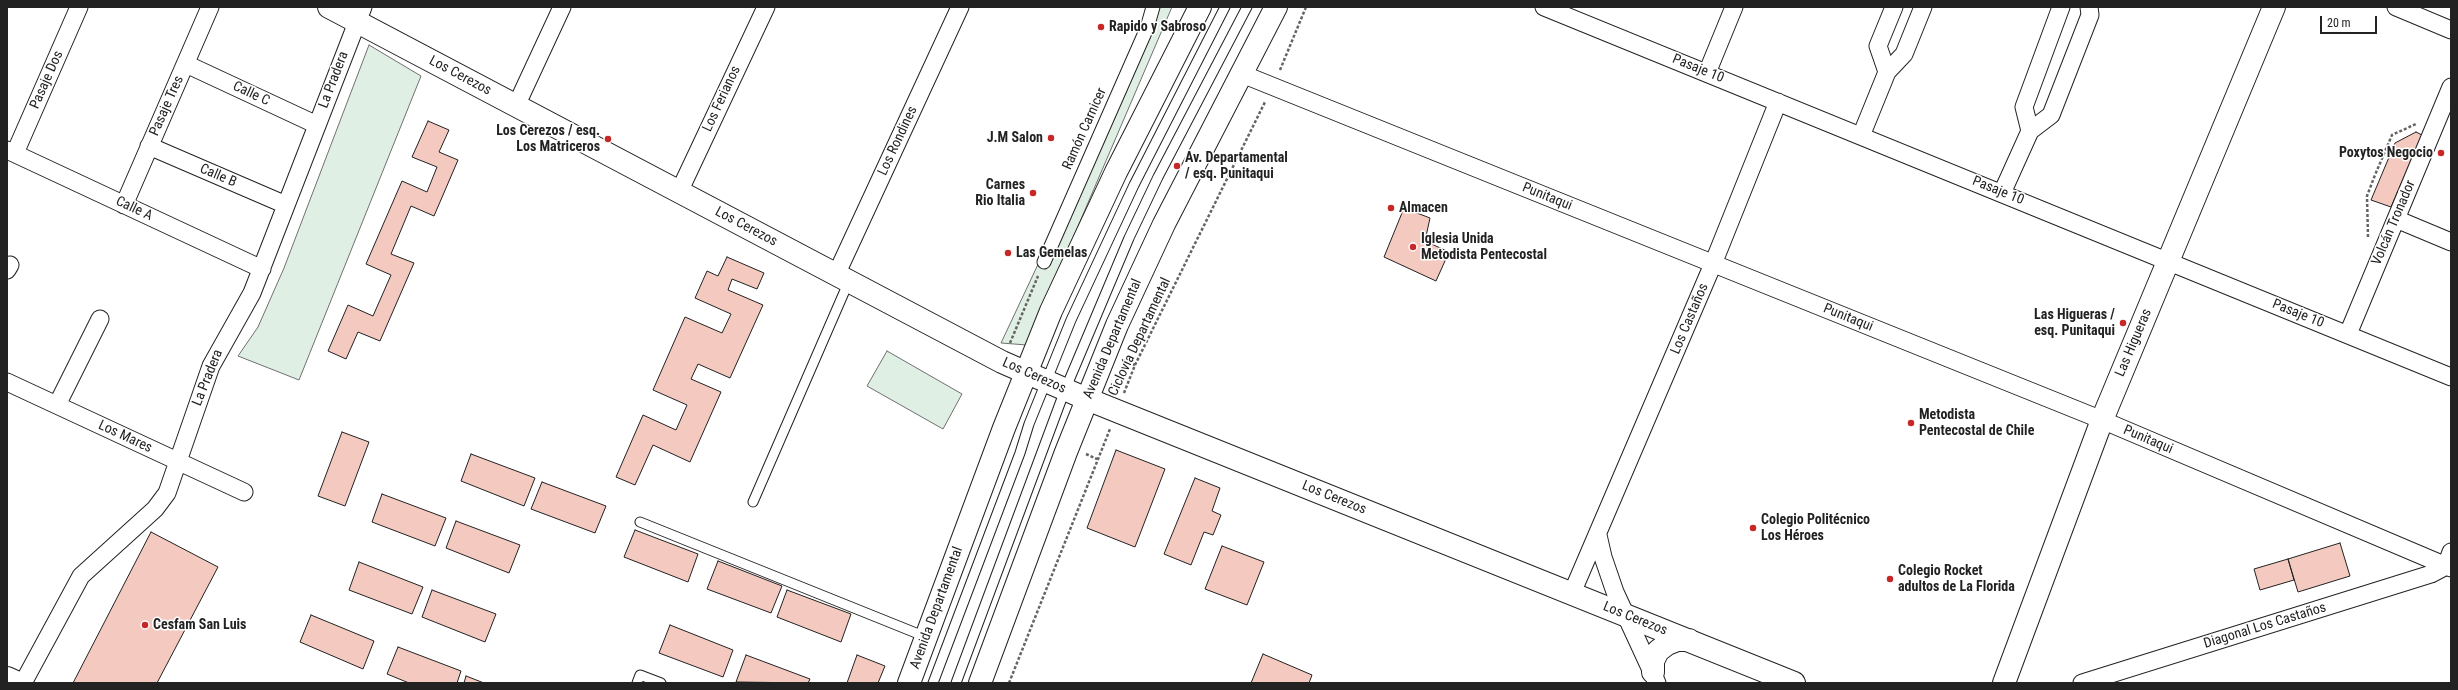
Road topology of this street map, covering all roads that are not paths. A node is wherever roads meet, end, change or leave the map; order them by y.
1 (79, 7) edge
2 (210, 7) edge
3 (329, 7) edge
4 (562, 7) edge
5 (766, 7) edge
6 (960, 7) edge
7 (1153, 7) edge
8 (1225, 7) edge
9 (1247, 7) edge
10 (1276, 7) edge
11 (1544, 7) edge
12 (1734, 7) edge
13 (1894, 7) edge
14 (1923, 7) edge
15 (2061, 7) edge
16 (2089, 7) edge
17 (2274, 7) edge
18 (2396, 7) edge
19 (1195, 8) edge
20 (360, 14) edge
21 (2451, 30) edge
22 (186, 64) junction
23 (1887, 72) junction
24 (1707, 73) junction
25 (1242, 74) junction
26 (2451, 87) edge
27 (1778, 102) junction
28 (516, 106) junction
29 (317, 125) junction
30 (2030, 131) junction
31 (1861, 136) junction
32 (149, 146) junction
33 (11, 152) edge
34 (679, 192) junction
35 (2002, 193) junction
36 (124, 204) junction
37 (286, 206) junction
38 (2396, 219) junction
39 (2451, 242) edge
40 (2168, 260) junction
41 (1044, 262) road end
42 (1713, 264) junction
43 (262, 269) junction
44 (842, 278) junction
45 (100, 319) dead end
46 (2348, 334) junction
47 (1025, 372) junction
48 (2451, 376) edge
49 (7, 382) edge
50 (1055, 386) junction
51 (1087, 399) junction
52 (57, 405) junction
53 (2102, 420) junction
54 (178, 461) junction
55 (244, 492) dead end
56 (753, 502) dead end
57 (640, 522) dead end
58 (1598, 535) junction
59 (2449, 562) edge
60 (1572, 593) junction
61 (1626, 616) junction
62 (926, 638) junction
63 (1689, 640) junction
64 (993, 648) junction
65 (7, 678) edge
66 (1655, 678) edge
67 (18, 683) edge
68 (23, 683) edge
69 (637, 683) edge
70 (661, 683) edge
71 (909, 683) edge
72 (933, 683) edge
73 (956, 683) edge
74 (970, 683) edge
75 (980, 683) edge
76 (1794, 683) edge
77 (2004, 683) edge
78 (2082, 683) edge

1 - 33 street, Pasaje Dos
2 - 22 street, Pasaje Tres
3 - 20 street, Los Cerezos
4 - 28 street
5 - 34 street, Los Ferianos
6 - 44 street, Los Rondines
7 - 41 street, Ramón Carnicer
8 - 50 lane
9 - 50 lane
10 - 25 street, Avenida Departamental
11 - 24 street, Pasaje 10
12 - 24 street
13 - 23 street
14 - 23 street
15 - 30 street
16 - 30 street
17 - 40 street, Las Higueras
18 - 21 street
19 - 47 street, Avenida Departamental
20 - 28 street, Los Cerezos
20 - 29 street, La Pradera
22 - 29 street, Calle C
22 - 32 street, Pasaje Tres
23 - 31 street
24 - 27 street, Pasaje 10
25 - 42 street, Punitaqui
25 - 51 street, Avenida Departamental
26 - 38 street, Volcán Tronador
27 - 31 street, Pasaje 10
27 - 42 street, Los Castaños
28 - 34 street, Los Cerezos
29 - 37 street, La Pradera
30 - 35 street
31 - 35 street, Pasaje 10
32 - 36 street, Pasaje Tres
32 - 37 street, Calle B
33 - 36 street, Calle A
34 - 44 street, Los Cerezos
35 - 40 street, Pasaje 10
36 - 43 street, Calle A
37 - 43 street, La Pradera
38 - 39 street
38 - 46 street, Volcán Tronador
40 - 46 street, Pasaje 10
40 - 53 street, Las Higueras
42 - 53 street, Punitaqui
42 - 58 street, Los Castaños
43 - 54 street, La Pradera
44 - 47 street, Los Cerezos
44 - 56 lane
45 - 52 street
46 - 48 street, Pasaje 10
47 - 50 street, Los Cerezos
47 - 62 street, Avenida Departamental
49 - 52 street, Los Mares
50 - 51 street, Los Cerezos
50 - 72 lane
50 - 73 lane
51 - 60 street, Los Cerezos
51 - 64 street, Avenida Departamental
52 - 54 street, Los Mares
53 - 59 street, Punitaqui
53 - 77 street, Las Higueras
54 - 55 street, Los Mares
54 - 68 street, La Pradera
57 - 62 lane
58 - 60 street, Los Castaños
58 - 61 street
59 - 78 street, Diagonal Los Castaños
60 - 61 street, Los Cerezos
61 - 63 street, Los Cerezos
61 - 66 street
62 - 71 street, Avenida Departamental
63 - 66 street
63 - 76 street, Los Cerezos
64 - 74 lane
64 - 75 street, Avenida Departamental
65 - 67 street
69 - 70 lane

